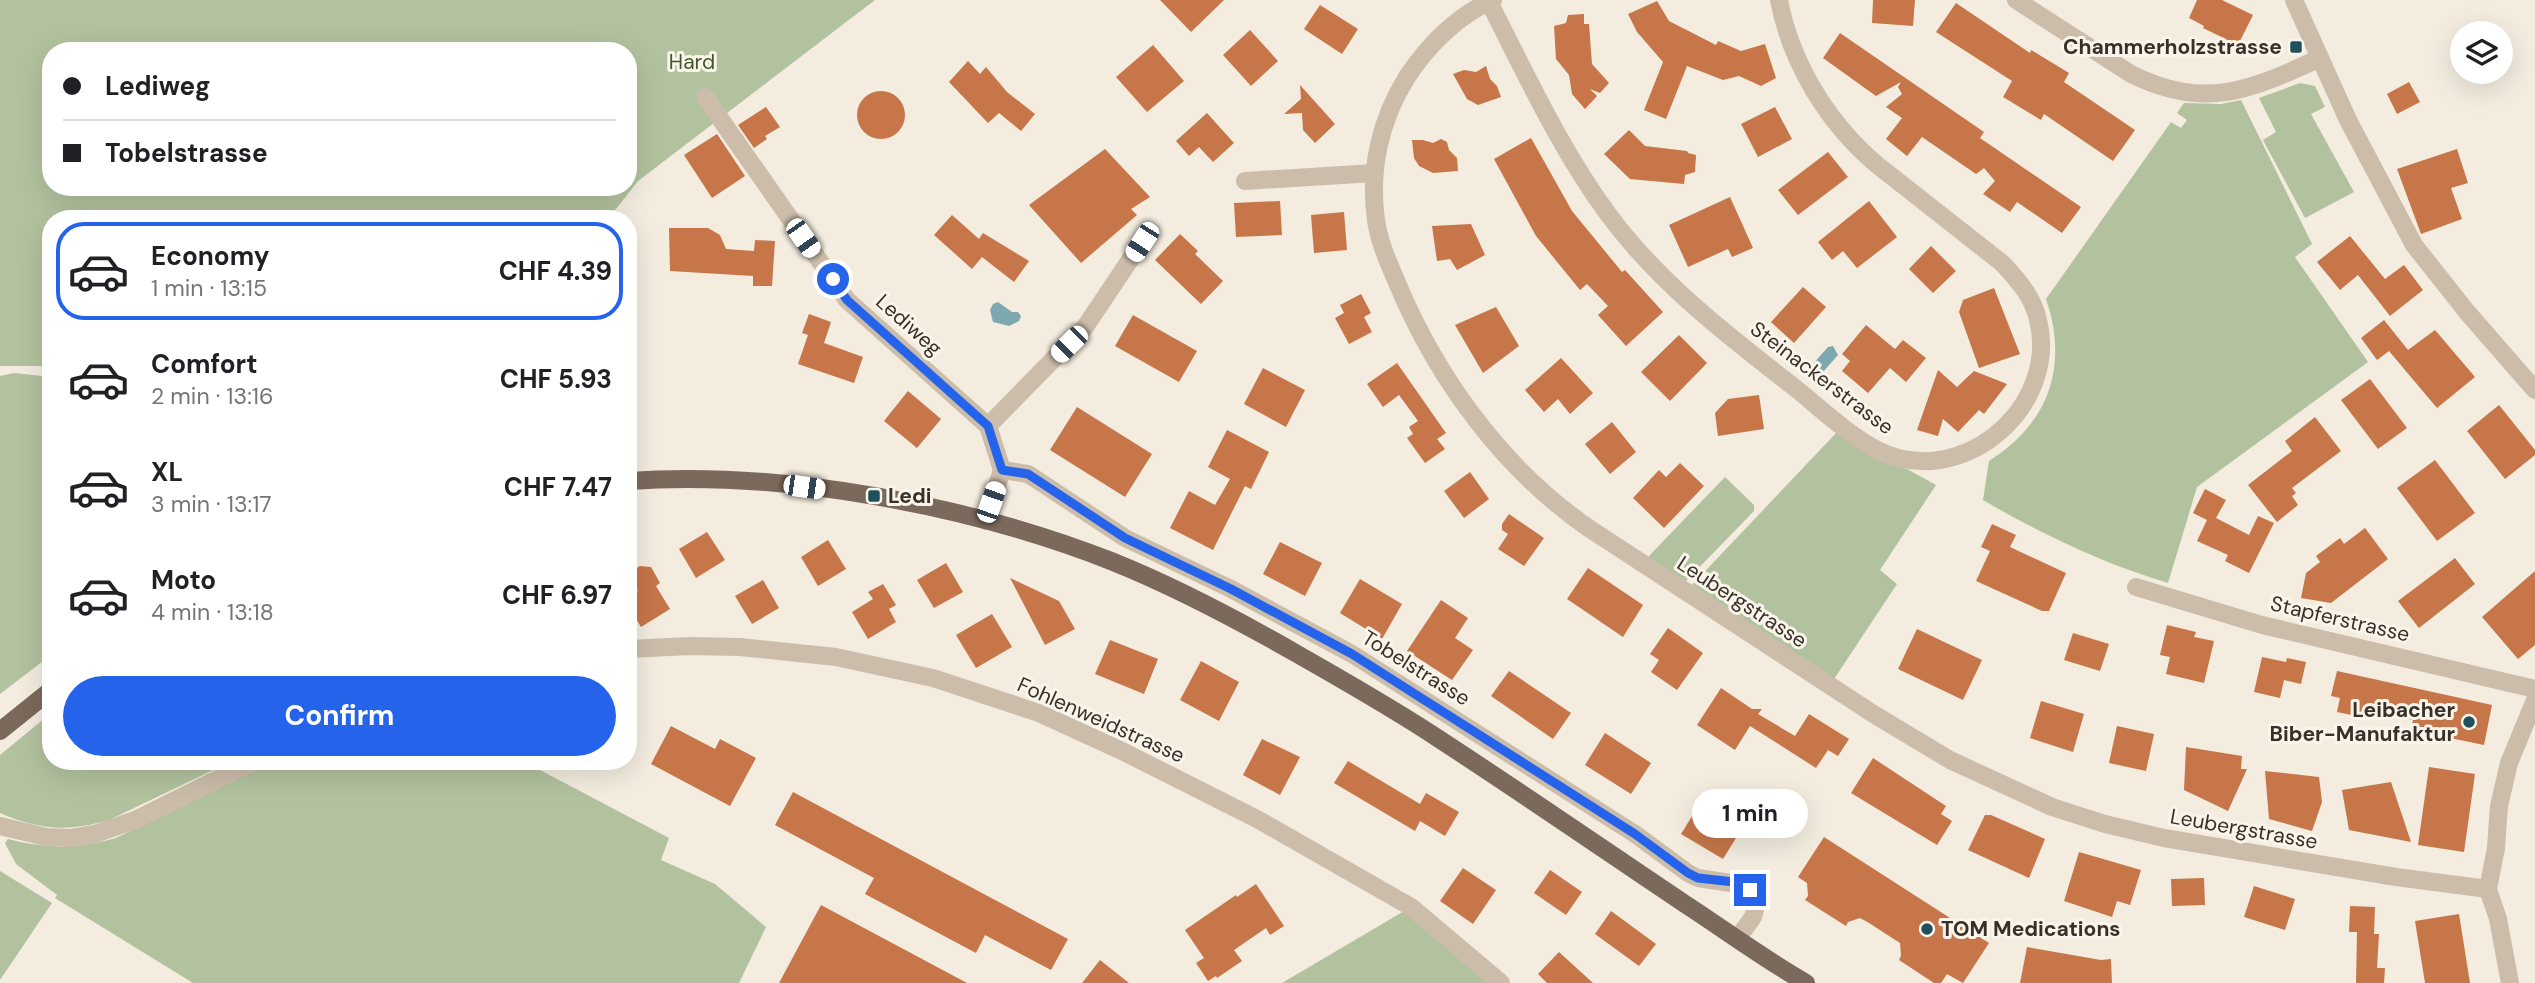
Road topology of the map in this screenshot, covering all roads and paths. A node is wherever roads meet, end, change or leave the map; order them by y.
1 (1779, 0) edge
2 (2016, 0) edge
3 (2294, 0) edge
4 (1491, 1) edge
5 (2320, 58) junction
6 (705, 97) dead end
7 (1374, 173) junction
8 (1245, 181) dead end
9 (1142, 242) dead end
10 (2535, 390) edge
11 (988, 426) junction
12 (1002, 470) junction
13 (637, 481) edge
14 (986, 521) junction
15 (2136, 587) dead end
16 (637, 649) edge
17 (2535, 689) edge
18 (42, 697) edge
19 (2535, 700) edge
20 (0, 731) edge
21 (236, 770) edge
22 (0, 826) edge
23 (2488, 889) junction
24 (1737, 939) junction
25 (1501, 983) edge
26 (1806, 983) edge
27 (2510, 983) edge

1 - 4 street, Steinackerstrasse
2 - 5 street
3 - 5 street
4 - 7 street, Leubergstrasse
5 - 10 street
6 - 11 street, Lediweg
7 - 8 street
7 - 23 street, Leubergstrasse
9 - 11 street
11 - 12 street
12 - 14 street
12 - 24 street, Tobelstrasse
13 - 14 main road
14 - 24 main road
15 - 17 street, Stapferstrasse
16 - 25 street, Fohlenweidstrasse
18 - 20 main road
19 - 23 street
21 - 22 street
23 - 27 street
24 - 26 main road

